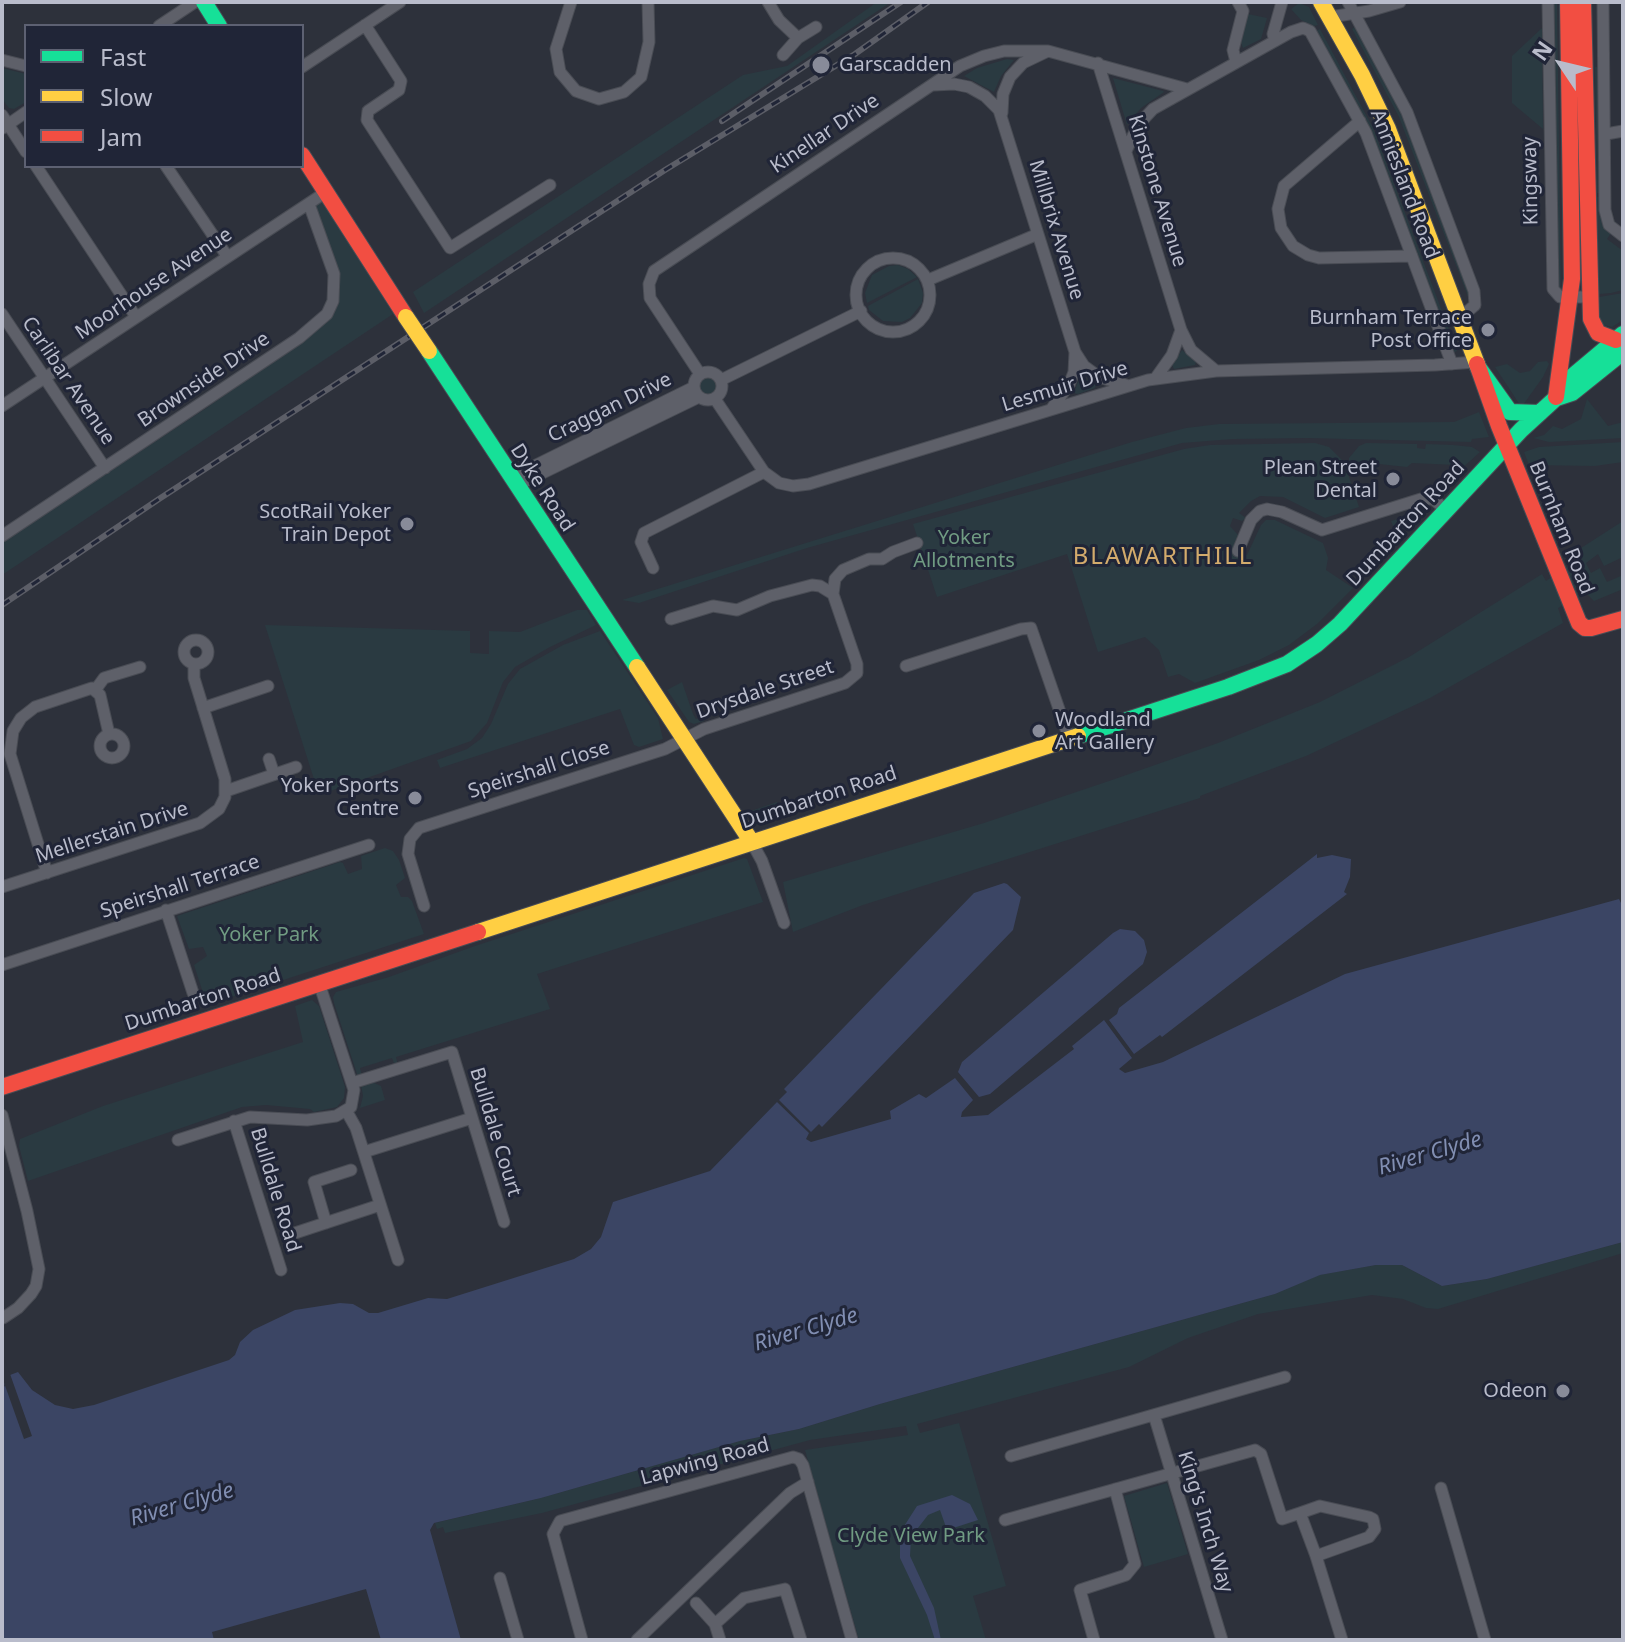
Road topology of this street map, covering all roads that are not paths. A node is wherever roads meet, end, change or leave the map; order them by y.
1 (195, 2) edge
2 (204, 2) edge
3 (400, 2) edge
4 (571, 2) edge
5 (648, 2) edge
6 (768, 2) edge
7 (1238, 2) edge
8 (1282, 2) edge
9 (1321, 2) edge
10 (1348, 2) edge
11 (1400, 2) edge
12 (1548, 2) edge
13 (1568, 2) edge
14 (1583, 2) edge
15 (1603, 2) edge
16 (1355, 14) junction
17 (1330, 17) junction
18 (162, 24) edge
19 (218, 24) edge
20 (365, 25) junction
21 (816, 27) dead end
22 (798, 38) junction
23 (1275, 41) junction
24 (1048, 51) junction
25 (783, 55) dead end
26 (2, 60) edge
27 (1236, 62) junction
28 (1098, 63) junction
29 (24, 66) edge
30 (304, 66) edge
31 (931, 85) junction
32 (1187, 89) junction
33 (24, 113) edge
34 (1003, 118) junction
35 (1360, 121) junction
36 (4, 122) edge
37 (1623, 131) edge
38 (1606, 134) junction
39 (24, 149) edge
40 (1126, 151) junction
41 (304, 158) edge
42 (37, 168) edge
43 (167, 168) edge
44 (550, 185) dead end
45 (326, 192) junction
46 (309, 204) junction
47 (1038, 234) junction
48 (1623, 236) edge
49 (227, 256) junction
50 (1412, 256) junction
51 (928, 280) junction
52 (1590, 297) junction
53 (1570, 298) junction
54 (861, 311) junction
55 (2, 314) edge
56 (136, 317) junction
57 (1461, 317) junction
58 (1181, 330) junction
59 (1621, 342) edge
60 (1075, 352) junction
61 (1452, 364) junction
62 (1477, 364) junction
63 (1216, 371) junction
64 (700, 374) junction
65 (45, 378) junction
66 (1155, 379) junction
67 (721, 380) junction
68 (1127, 385) junction
69 (696, 392) junction
70 (1556, 398) junction
71 (715, 399) junction
72 (2, 406) edge
73 (1051, 409) junction
74 (1540, 413) junction
75 (1506, 445) junction
76 (105, 468) junction
77 (764, 472) junction
78 (515, 483) junction
79 (1445, 509) junction
80 (2, 536) edge
81 (917, 543) dead end
82 (1238, 551) dead end
83 (653, 568) dead end
84 (833, 594) junction
85 (671, 619) dead end
86 (1623, 619) edge
87 (194, 664) dead end
88 (906, 666) dead end
89 (140, 667) dead end
90 (268, 686) dead end
91 (96, 689) junction
92 (203, 708) junction
93 (109, 734) dead end
94 (1069, 738) junction
95 (683, 739) junction
96 (269, 759) dead end
97 (296, 767) dead end
98 (274, 774) junction
99 (226, 791) junction
100 (751, 841) junction
101 (369, 845) dead end
102 (47, 873) junction
103 (2, 887) edge
104 (424, 906) dead end
105 (166, 910) junction
106 (784, 923) dead end
107 (2, 965) edge
108 (319, 983) junction
109 (193, 993) dead end
110 (352, 1083) junction
111 (2, 1087) edge
112 (347, 1112) junction
113 (2, 1115) edge
114 (472, 1118) junction
115 (234, 1121) junction
116 (178, 1140) dead end
117 (364, 1152) junction
118 (351, 1170) dead end
119 (380, 1205) junction
120 (504, 1222) dead end
121 (326, 1223) junction
122 (295, 1233) dead end
123 (398, 1260) dead end
124 (281, 1270) dead end
125 (3, 1318) edge
126 (1285, 1377) dead end
127 (1154, 1415) junction
128 (1011, 1456) dead end
129 (1171, 1473) junction
130 (808, 1482) junction
131 (1441, 1488) dead end
132 (1115, 1489) junction
133 (1300, 1513) junction
134 (1005, 1520) dead end
135 (1316, 1556) junction
136 (500, 1578) dead end
137 (696, 1603) dead end
138 (715, 1624) junction
139 (1218, 1639) edge
140 (518, 1640) edge
141 (582, 1640) edge
142 (637, 1640) edge
143 (720, 1640) edge
144 (801, 1640) edge
145 (852, 1640) edge
146 (1094, 1640) edge
147 (1342, 1640) edge
148 (1485, 1640) edge

1 - 18 street
2 - 19 street
3 - 20 street
4 - 5 street
6 - 22 street
7 - 27 street
8 - 23 street
9 - 17 street, Anniesland Road
10 - 16 street, Anniesland Road
11 - 16 street
12 - 53 street, Kingsway
13 - 53 street, Kingsway
14 - 52 street
15 - 38 street
16 - 17 street
16 - 57 street, Anniesland Road
17 - 57 street, Anniesland Road
20 - 30 street
20 - 44 street
21 - 22 street
22 - 25 street
23 - 27 street
23 - 35 street, Anniesland Road
24 - 28 street, Kinellar Drive
24 - 31 street, Kinellar Drive
24 - 34 street, Millbrix Avenue
26 - 29 street
27 - 32 street
28 - 32 street, Kinellar Drive
28 - 40 street, Kinstone Avenue
31 - 34 street, Millbrix Avenue
31 - 64 street, Kinellar Drive
32 - 40 street
33 - 36 street
34 - 47 street, Millbrix Avenue
35 - 50 street, Anniesland Road
35 - 50 street
36 - 39 street
37 - 38 street
38 - 48 street
40 - 58 street, Kinstone Avenue
41 - 45 street, Dyke Road
42 - 56 street
43 - 49 street
45 - 46 street, Moorhouse Avenue
45 - 78 street, Dyke Road, bridge
46 - 49 street, Moorhouse Avenue
46 - 76 street, Brownside Drive
47 - 51 street
47 - 60 street, Millbrix Avenue
49 - 56 street, Moorhouse Avenue
50 - 61 street, Anniesland Road
51 - 54 street
51 - 54 street
52 - 53 street
52 - 59 street
53 - 70 street, Kingsway
54 - 67 street
55 - 65 street, Carlibar Avenue
56 - 65 street, Moorhouse Avenue
57 - 62 street, Anniesland Road
58 - 63 street, Kinstone Avenue
58 - 66 street
59 - 70 street, Dumbarton Road
60 - 68 street, Millbrix Avenue
60 - 73 street
61 - 62 street, Lesmuir Drive
61 - 63 street, Lesmuir Drive
62 - 74 street
62 - 75 street, Anniesland Road
63 - 66 street, Lesmuir Drive
64 - 67 street
64 - 69 street
65 - 72 street, Moorhouse Avenue
65 - 76 street, Carlibar Avenue
66 - 68 street, Lesmuir Drive
67 - 71 street
68 - 73 street, Lesmuir Drive
69 - 71 street
69 - 78 street, Craggan Drive
70 - 74 street, Dumbarton Road
71 - 77 street
73 - 77 street, Lesmuir Drive
74 - 75 street, Dumbarton Road
75 - 79 street, Dumbarton Road
75 - 86 street, Burnham Road
76 - 80 street, Brownside Drive
77 - 83 street
78 - 95 street, Dyke Road
79 - 82 street
79 - 94 street, Dumbarton Road
81 - 84 street
84 - 85 street
84 - 95 street, Drysdale Street
87 - 92 street
88 - 94 street
89 - 91 street
90 - 92 street
91 - 93 street
91 - 102 street
92 - 99 street
94 - 100 street, Dumbarton Road
95 - 100 street, Dyke Road
95 - 104 street, Speirshall Close
96 - 98 street
97 - 98 street
98 - 99 street
99 - 102 street, Mellerstain Drive
100 - 106 street
100 - 108 street, Dumbarton Road
101 - 105 street, Speirshall Terrace
102 - 103 street, Mellerstain Drive
105 - 107 street, Speirshall Terrace
105 - 109 street
108 - 110 street
108 - 111 street, Dumbarton Road
110 - 112 street
110 - 114 street, Bulldale Court
112 - 115 street
112 - 117 street
113 - 125 street
114 - 117 street
114 - 120 street, Bulldale Court
115 - 116 street
115 - 124 street, Bulldale Road
117 - 119 street
118 - 121 street
119 - 121 street
119 - 123 street
121 - 122 street
126 - 127 street
127 - 128 street
127 - 129 street, King's Inch Way
129 - 132 street
129 - 133 street
129 - 139 street, King's Inch Way
130 - 141 street, Lapwing Road
130 - 142 street
130 - 145 street
131 - 148 street
132 - 134 street
132 - 146 street
133 - 135 street
133 - 135 street
135 - 147 street
136 - 140 street
137 - 138 street
138 - 143 street
138 - 144 street

